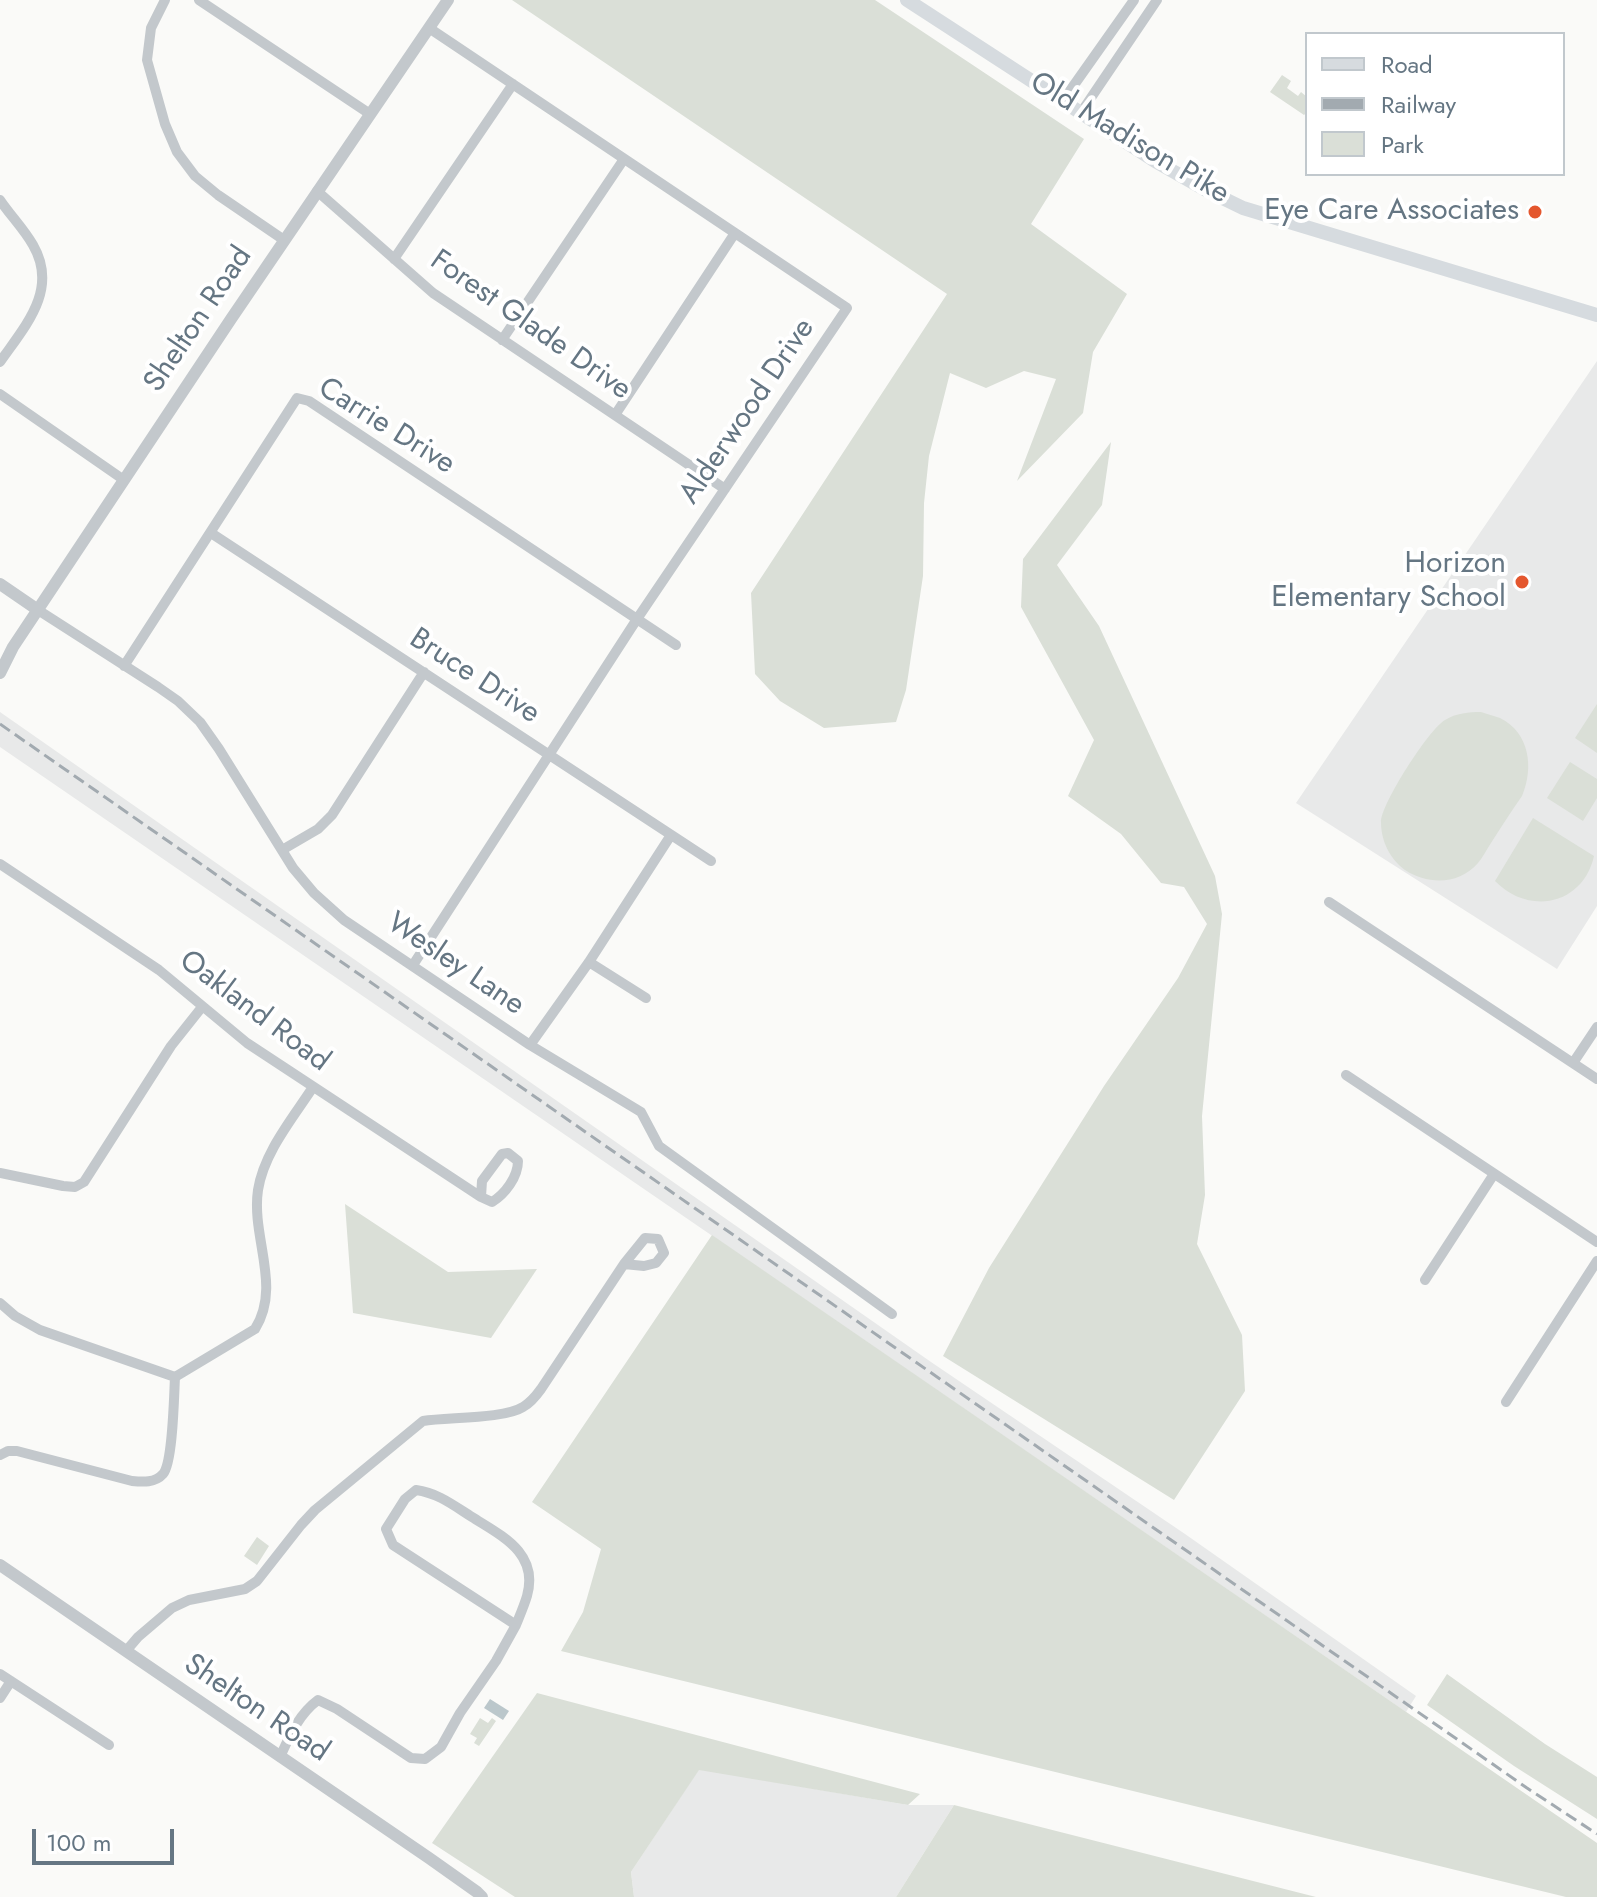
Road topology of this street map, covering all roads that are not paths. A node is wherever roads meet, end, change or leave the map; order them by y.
1 (165, 0) edge
2 (199, 0) edge
3 (448, 0) edge
4 (907, 0) edge
5 (1157, 0) edge
6 (1131, 4) edge
7 (1142, 22) junction
8 (429, 28) junction
9 (513, 84) junction
10 (1062, 102) junction
11 (370, 114) junction
12 (1080, 114) junction
13 (624, 159) junction
14 (317, 191) junction
15 (0, 200) edge
16 (735, 233) junction
17 (284, 240) junction
18 (394, 259) junction
19 (1597, 315) edge
20 (502, 340) junction
21 (0, 362) edge
22 (0, 394) edge
23 (615, 415) junction
24 (124, 480) junction
25 (725, 489) junction
26 (211, 533) junction
27 (0, 584) edge
28 (38, 610) junction
29 (637, 619) junction
30 (676, 645) dead end
31 (124, 666) junction
32 (424, 672) junction
33 (0, 673) edge
34 (549, 755) junction
35 (671, 835) junction
36 (282, 850) junction
37 (711, 861) dead end
38 (0, 864) edge
39 (1329, 902) dead end
40 (589, 962) junction
41 (413, 965) junction
42 (646, 998) dead end
43 (202, 1007) junction
44 (1597, 1027) edge
45 (530, 1045) junction
46 (1573, 1063) junction
47 (1346, 1075) dead end
48 (1597, 1079) edge
49 (313, 1087) junction
50 (0, 1173) edge
51 (1494, 1174) junction
52 (481, 1197) junction
53 (1597, 1242) edge
54 (1597, 1261) edge
55 (624, 1264) dead end
56 (1425, 1280) dead end
57 (0, 1303) edge
58 (892, 1314) dead end
59 (175, 1377) junction
60 (1506, 1402) dead end
61 (0, 1455) edge
62 (0, 1565) edge
63 (516, 1625) junction
64 (126, 1651) junction
65 (0, 1674) edge
66 (11, 1681) junction
67 (0, 1698) edge
68 (109, 1745) dead end
69 (280, 1757) junction
70 (482, 1897) edge

1 - 17 street
2 - 11 street
3 - 8 street, Shelton Road
4 - 10 main road, Old Madison Pike
5 - 7 street
6 - 7 street
6 - 10 street
7 - 12 street
8 - 9 street, Alderwood Drive
8 - 11 street, Shelton Road
9 - 13 street, Alderwood Drive
9 - 18 street
10 - 12 main road, Old Madison Pike
11 - 14 street, Shelton Road
12 - 19 main road, Old Madison Pike
13 - 16 street, Alderwood Drive
13 - 20 street
14 - 17 street, Shelton Road
14 - 18 street, Forest Glade Drive
15 - 21 street
16 - 23 street
16 - 25 street, Alderwood Drive
17 - 24 street, Shelton Road
18 - 20 street, Forest Glade Drive
20 - 23 street, Forest Glade Drive
22 - 24 street
23 - 25 street, Forest Glade Drive
24 - 28 street, Shelton Road
25 - 29 street, Alderwood Drive
26 - 29 street, Carrie Drive
26 - 31 street, Carrie Drive
26 - 32 street, Bruce Drive
27 - 28 street
28 - 31 street, Wesley Lane
28 - 33 street, Shelton Road
29 - 30 street, Carrie Drive
29 - 34 street, Alderwood Drive
31 - 36 street, Wesley Lane
32 - 34 street, Bruce Drive
32 - 36 street
34 - 35 street, Bruce Drive
34 - 41 street, Alderwood Drive
35 - 37 street, Bruce Drive
35 - 40 street
36 - 41 street, Wesley Lane
38 - 43 street, Oakland Road
39 - 46 street
40 - 42 street
40 - 45 street
41 - 45 street, Wesley Lane
43 - 49 street, Oakland Road
43 - 50 street
44 - 46 street
45 - 58 street, Wesley Lane
46 - 48 street
47 - 51 street
49 - 52 street, Oakland Road
49 - 59 street
51 - 53 street
51 - 56 street
52 - 52 street
54 - 60 street
55 - 64 street
57 - 59 street
59 - 61 street
62 - 64 street, Shelton Road
63 - 63 street
63 - 69 street
64 - 69 street, Shelton Road
65 - 66 street
66 - 67 street
66 - 68 street
69 - 70 street, Shelton Road

